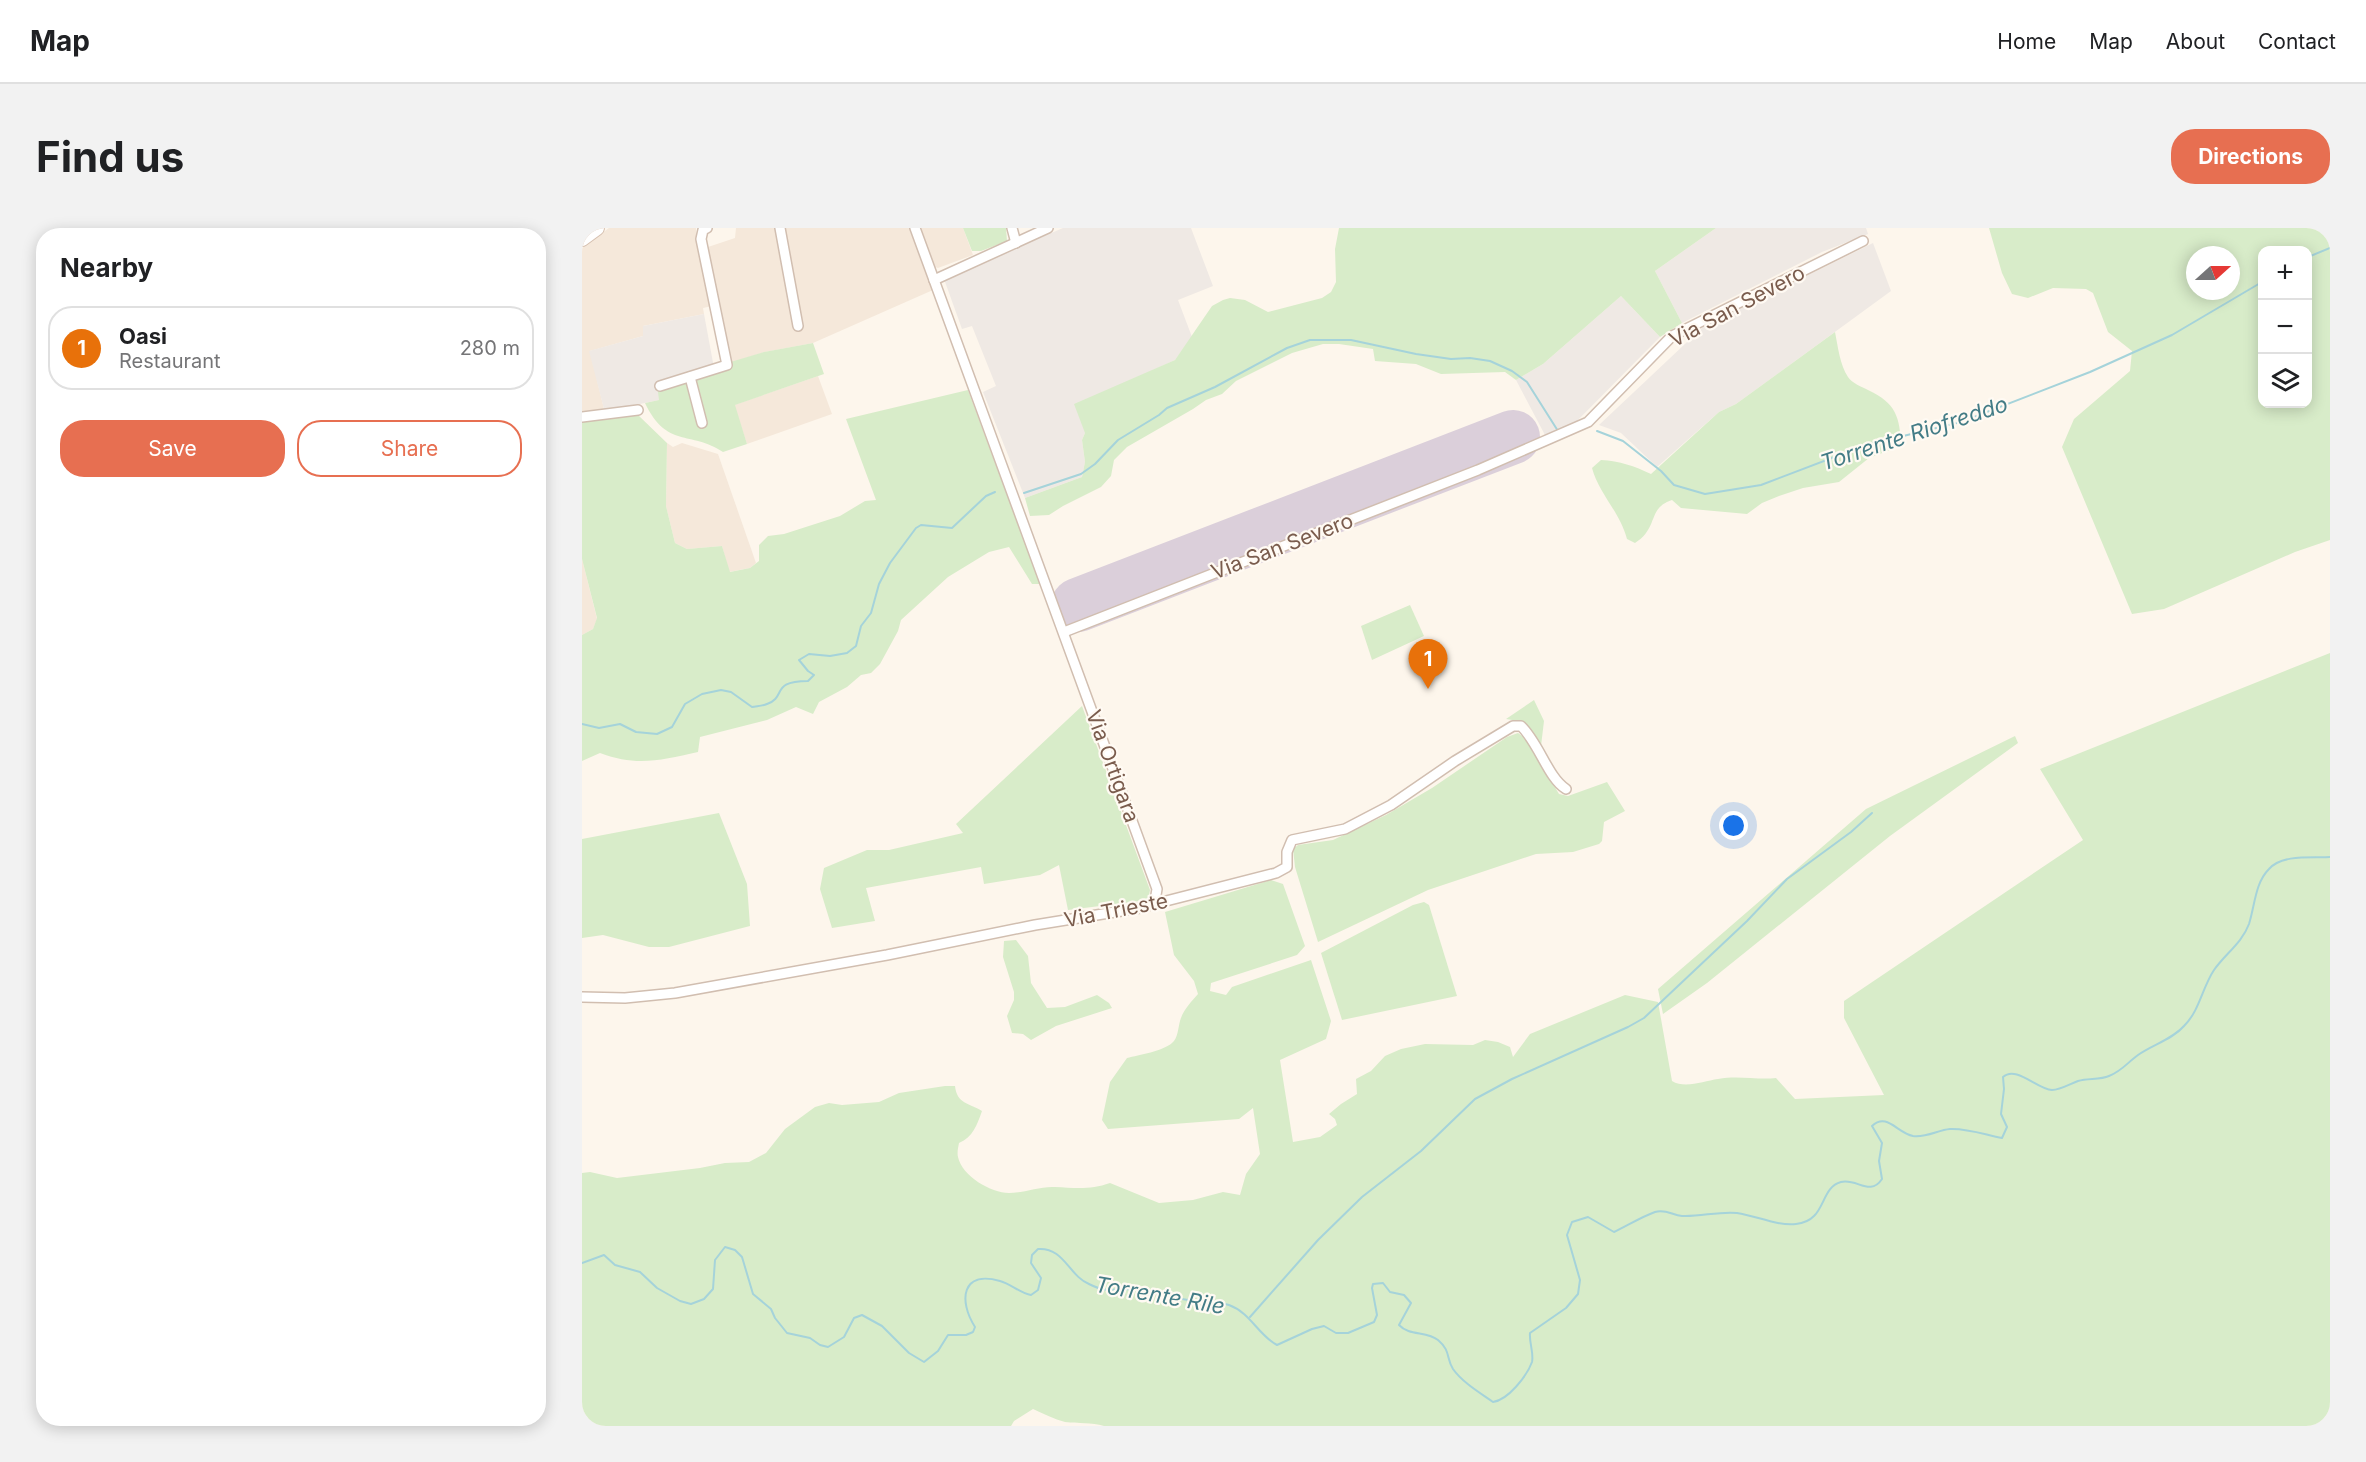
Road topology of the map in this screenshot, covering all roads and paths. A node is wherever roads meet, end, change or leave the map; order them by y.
1 (707, 228) edge
2 (780, 228) edge
3 (915, 228) edge
4 (1012, 228) edge
5 (1048, 228) edge
6 (1863, 241) dead end
7 (1016, 243) junction
8 (934, 280) junction
9 (798, 326) dead end
10 (690, 377) junction
11 (660, 386) dead end
12 (638, 410) dead end
13 (582, 417) edge
14 (702, 423) dead end
15 (1064, 632) junction
16 (1566, 789) dead end
17 (1155, 901) junction
18 (582, 998) edge

1 - 10 street
2 - 9 street
3 - 8 street
4 - 7 street
5 - 7 street
6 - 15 street, Via San Severo
7 - 8 street
8 - 15 street
10 - 11 street
10 - 14 street
12 - 13 street
15 - 17 street, Via Ortigara
16 - 17 street, Via Trieste
17 - 18 street, Via Trieste

